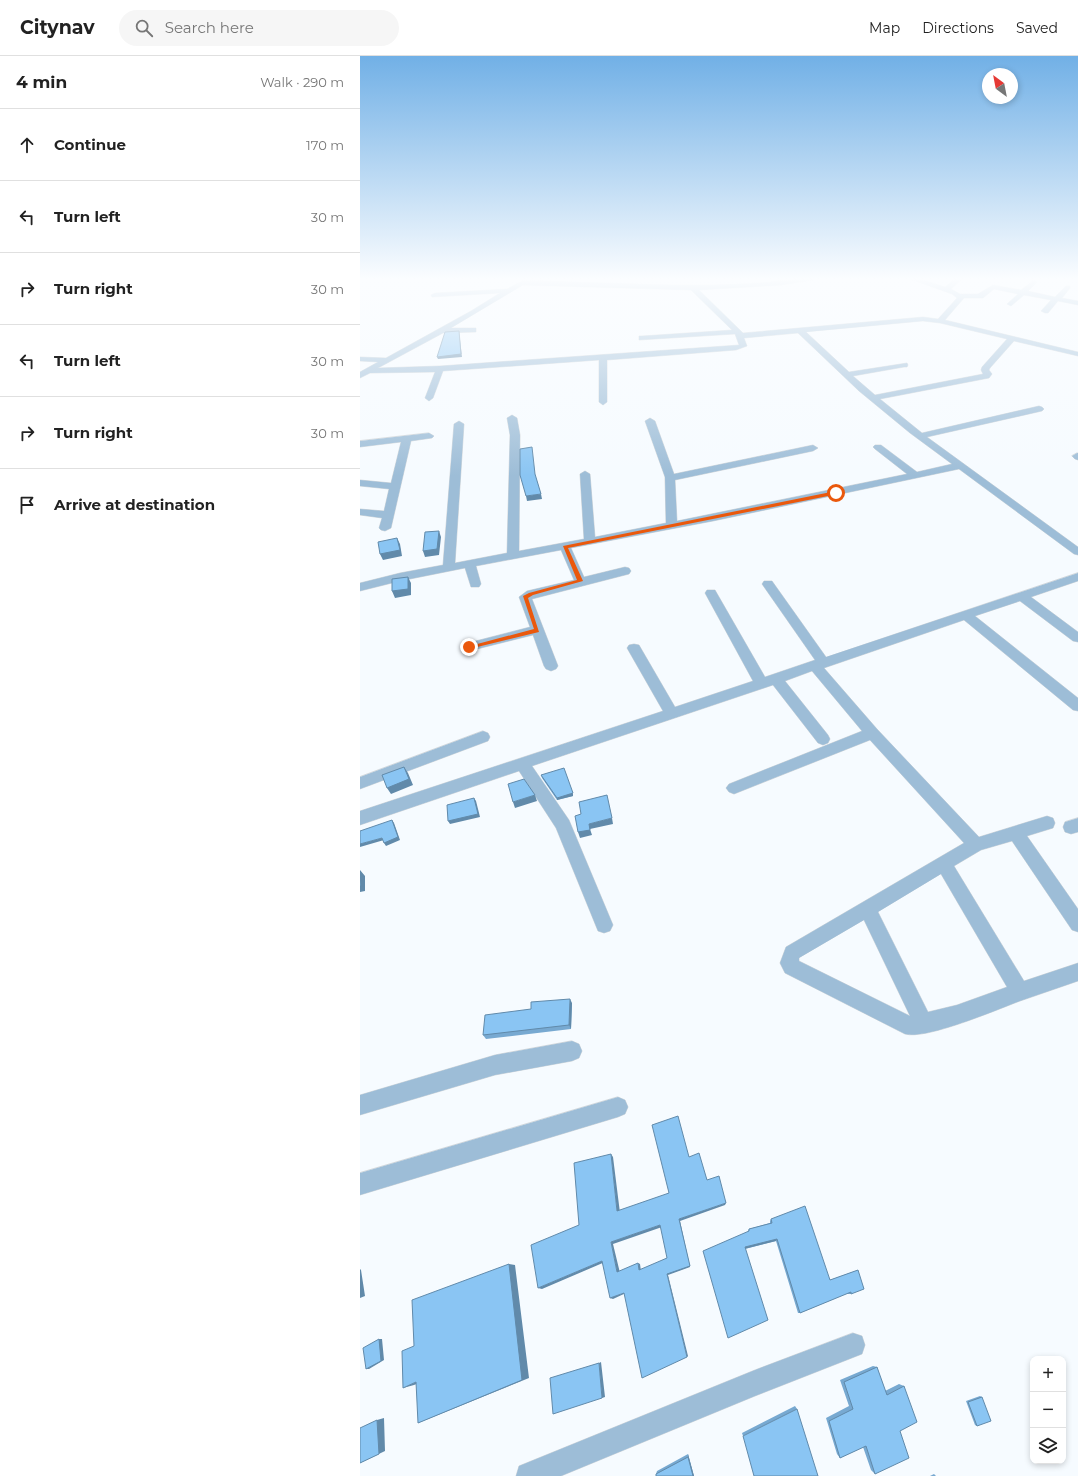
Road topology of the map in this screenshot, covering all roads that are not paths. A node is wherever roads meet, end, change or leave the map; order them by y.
1 (417, 344) edge
2 (744, 344) edge
3 (814, 344) edge
4 (1006, 344) edge
5 (1038, 344) edge
6 (1078, 354) edge
7 (602, 358) junction
8 (360, 359) edge
9 (389, 360) junction
10 (904, 366) dead end
11 (440, 368) junction
12 (364, 373) edge
13 (847, 375) junction
14 (429, 398) dead end
15 (873, 398) junction
16 (603, 402) dead end
17 (1039, 409) dead end
18 (512, 418) dead end
19 (650, 421) dead end
20 (459, 424) dead end
21 (429, 436) dead end
22 (920, 436) junction
23 (407, 438) junction
24 (361, 439) edge
25 (878, 447) dead end
26 (813, 448) dead end
27 (959, 466) junction
28 (585, 474) dead end
29 (915, 475) junction
30 (670, 478) junction
31 (360, 483) edge
32 (395, 487) junction
33 (360, 512) edge
34 (388, 515) junction
35 (672, 526) junction
36 (385, 528) dead end
37 (590, 542) junction
38 (565, 547) junction
39 (1078, 552) edge
40 (513, 556) junction
41 (470, 564) junction
42 (449, 568) junction
43 (625, 571) dead end
44 (1078, 577) edge
45 (580, 581) junction
46 (475, 584) dead end
47 (768, 584) dead end
48 (360, 587) edge
49 (711, 593) dead end
50 (1022, 596) junction
51 (966, 615) junction
52 (537, 630) junction
53 (1078, 638) edge
54 (469, 647) dead end
55 (634, 648) dead end
56 (820, 665) junction
57 (551, 666) dead end
58 (776, 679) junction
59 (762, 684) junction
60 (1078, 706) edge
61 (672, 714) junction
62 (872, 733) junction
63 (483, 737) dead end
64 (823, 739) dead end
65 (523, 764) junction
66 (360, 783) edge
67 (734, 788) dead end
68 (360, 818) edge
69 (1047, 823) dead end
70 (1015, 832) junction
71 (976, 845) junction
72 (944, 864) junction
73 (868, 909) junction
74 (1078, 924) edge
75 (604, 925) dead end
76 (1078, 972) edge
77 (1020, 992) junction
78 (924, 1024) junction
79 (572, 1052) dead end
80 (360, 1105) edge
81 (618, 1107) dead end
82 (360, 1184) edge
83 (853, 1345) dead end
84 (529, 1476) edge

1 - 9 street
2 - 7 street
3 - 13 street
4 - 15 street
5 - 6 street
7 - 11 street
7 - 16 street
8 - 9 street
9 - 12 street
10 - 13 street
11 - 12 street
11 - 14 street
13 - 15 street
15 - 22 street
17 - 22 street
18 - 40 street
19 - 30 street
20 - 42 street
21 - 23 street
22 - 27 street
23 - 24 street
23 - 32 street
25 - 29 street
26 - 30 street
27 - 29 street
27 - 39 street
28 - 37 street
29 - 35 street
30 - 35 street
31 - 32 street
32 - 34 street
33 - 34 street
34 - 36 street
35 - 37 street
37 - 38 street
38 - 40 street
38 - 45 street
40 - 41 street
41 - 42 street
41 - 46 street
42 - 48 street
43 - 45 street
44 - 50 street
45 - 52 street
47 - 56 street
49 - 59 street
50 - 51 street
50 - 53 street
51 - 56 street
51 - 60 street
52 - 54 street
52 - 57 street
55 - 61 street
56 - 58 street
56 - 62 street
58 - 59 street
58 - 64 street
59 - 61 street
61 - 65 street
62 - 67 street
62 - 71 street
63 - 66 street
65 - 68 street
65 - 75 street
69 - 70 street
70 - 71 street
70 - 74 street
71 - 72 street
72 - 73 street
72 - 77 street
73 - 78 street
73 - 78 street
76 - 77 street
77 - 78 street
79 - 80 street
81 - 82 street
83 - 84 street

